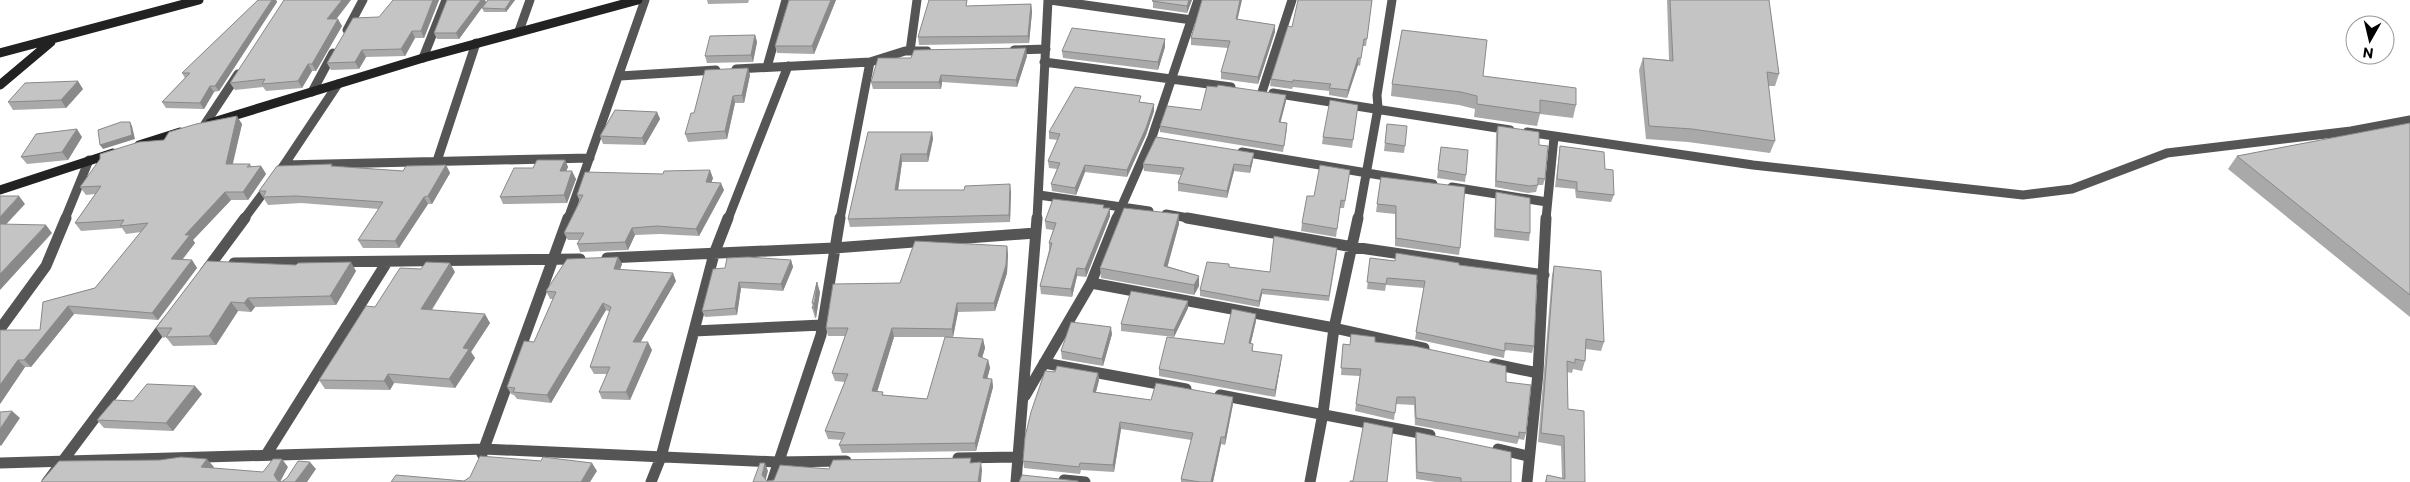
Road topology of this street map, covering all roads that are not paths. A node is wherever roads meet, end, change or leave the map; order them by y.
1 (200, 0) edge
2 (363, 0) edge
3 (446, 0) edge
4 (530, 0) edge
5 (638, 0) edge
6 (645, 0) edge
7 (786, 0) edge
8 (917, 0) edge
9 (1049, 0) edge
10 (1198, 0) edge
11 (1292, 0) edge
12 (1392, 0) edge
13 (1192, 20) junction
14 (519, 31) junction
15 (53, 40) junction
16 (476, 43) junction
17 (1046, 49) junction
18 (939, 50) edge
19 (1007, 50) edge
20 (910, 51) junction
21 (0, 53) edge
22 (422, 58) junction
23 (870, 62) junction
24 (1044, 62) junction
25 (243, 66) edge
26 (788, 66) junction
27 (767, 68) junction
28 (620, 76) junction
29 (1174, 78) junction
30 (338, 84) junction
31 (0, 85) edge
32 (1242, 89) edge
33 (1252, 90) edge
34 (312, 92) junction
35 (1262, 92) junction
36 (1378, 108) junction
37 (2410, 120) edge
38 (205, 124) junction
39 (196, 127) edge
40 (186, 130) edge
41 (1554, 137) junction
42 (1230, 150) edge
43 (590, 158) junction
44 (89, 160) junction
45 (437, 161) junction
46 (284, 165) junction
47 (1365, 173) junction
48 (0, 190) edge
49 (1039, 195) junction
50 (1547, 202) junction
51 (1121, 206) junction
52 (1035, 233) junction
53 (1353, 247) junction
54 (834, 248) junction
55 (714, 254) junction
56 (552, 260) junction
57 (387, 262) junction
58 (212, 263) junction
59 (1544, 275) junction
60 (200, 279) edge
61 (1091, 283) junction
62 (176, 310) edge
63 (822, 325) junction
64 (1334, 328) junction
65 (0, 329) edge
66 (694, 331) junction
67 (1431, 350) edge
68 (1480, 360) edge
69 (1044, 363) junction
70 (1538, 374) junction
71 (1023, 399) junction
72 (1323, 413) junction
73 (1440, 438) edge
74 (1489, 448) edge
75 (484, 449) junction
76 (304, 454) junction
77 (266, 455) junction
78 (1528, 456) junction
79 (661, 457) junction
80 (1017, 457) junction
81 (947, 458) edge
82 (62, 460) junction
83 (857, 460) edge
84 (777, 462) junction
85 (0, 463) edge
86 (477, 466) edge
87 (296, 468) edge
88 (1019, 477) edge
89 (1055, 479) edge
90 (47, 482) edge
91 (651, 482) edge
92 (772, 482) edge
93 (1084, 482) edge
94 (1310, 482) edge
95 (1527, 482) edge

1 - 15 street
2 - 34 street
3 - 22 street
4 - 14 street
5 - 14 street
6 - 28 street
7 - 27 street
8 - 20 street
9 - 13 street
9 - 17 street
10 - 13 street
11 - 35 street
12 - 36 street
13 - 29 street
14 - 16 street
15 - 21 street
15 - 31 street
16 - 22 street
16 - 45 street
17 - 19 street
17 - 24 street
18 - 20 street
20 - 23 street
22 - 30 street
23 - 26 street
23 - 54 street
24 - 29 street
24 - 49 street
25 - 38 street
26 - 27 street
26 - 55 street
27 - 28 street
28 - 43 street
29 - 32 street
29 - 51 street
30 - 34 street
30 - 46 street
33 - 35 street
34 - 38 street
35 - 36 street
36 - 41 street
36 - 47 street
37 - 41 street
38 - 39 street
40 - 44 street
41 - 50 street
42 - 47 street
43 - 45 street
43 - 56 street
44 - 48 street
44 - 65 street
45 - 46 street
46 - 58 street
47 - 50 street
47 - 53 street
49 - 51 street
49 - 52 street
50 - 59 street
51 - 53 street
51 - 61 street
52 - 54 street
52 - 71 street
53 - 59 street
53 - 64 street
54 - 55 street
54 - 63 street
55 - 56 street
55 - 66 street
56 - 57 street
56 - 75 street
57 - 58 street
57 - 77 street
58 - 60 street
59 - 70 street
61 - 64 street
61 - 69 street
62 - 82 street
63 - 66 street
63 - 84 street
64 - 67 street
64 - 72 street
66 - 79 street
68 - 70 street
69 - 71 street
69 - 72 street
70 - 78 street
71 - 80 street
72 - 73 street
72 - 94 street
74 - 78 street
75 - 76 street
75 - 79 street
75 - 86 street
76 - 77 street
76 - 87 street
77 - 82 street
78 - 95 street
79 - 84 street
79 - 91 street
80 - 81 street
80 - 88 street
82 - 85 street
82 - 90 street
83 - 84 street
84 - 92 street
89 - 93 street

